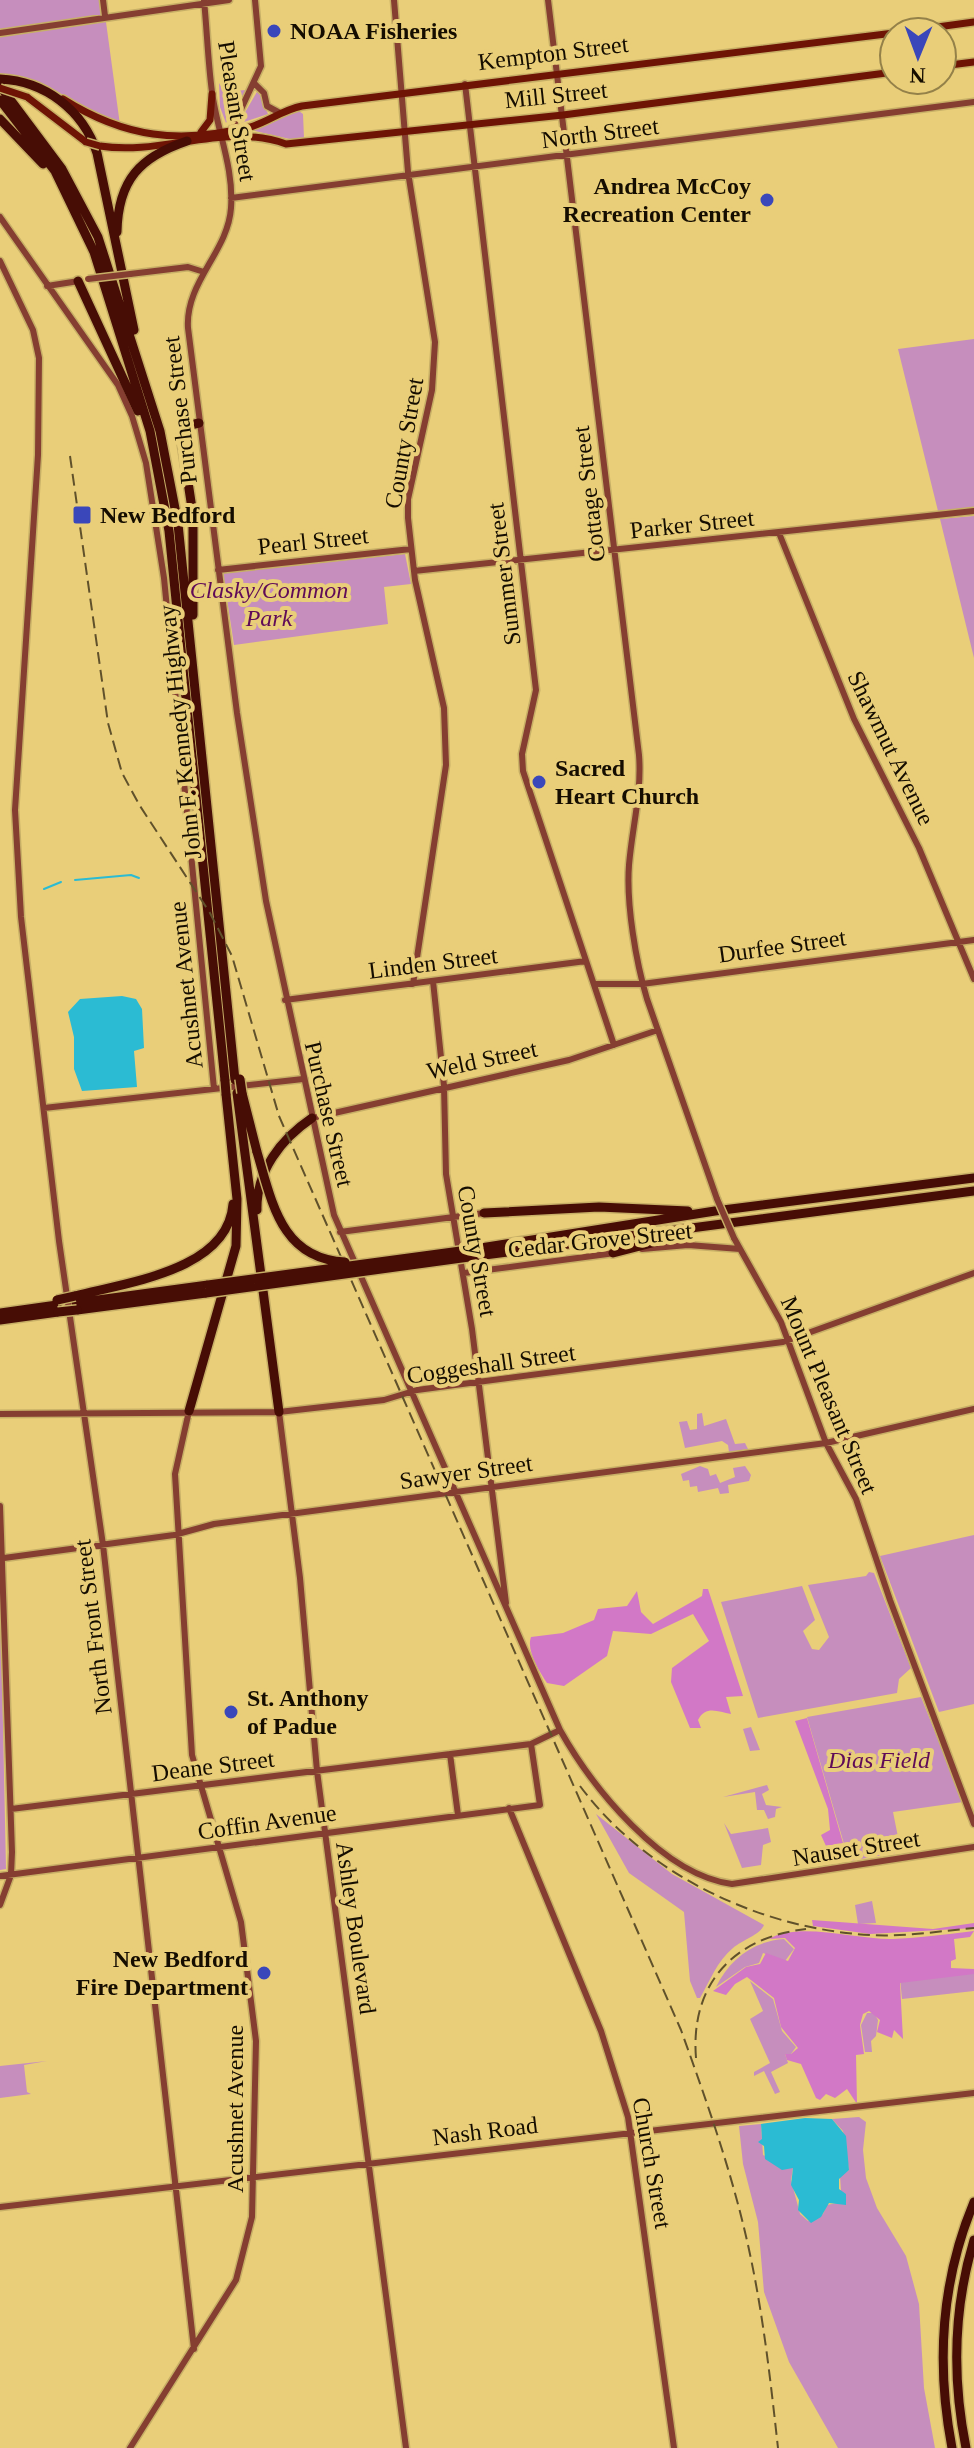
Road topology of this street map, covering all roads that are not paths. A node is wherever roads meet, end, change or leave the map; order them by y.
1 (103, 0) edge
2 (229, 0) edge
3 (255, 0) edge
4 (394, 0) edge
5 (548, 0) edge
6 (204, 2) edge
7 (105, 16) junction
8 (0, 33) edge
9 (878, 35) edge
10 (558, 73) junction
11 (878, 74) edge
12 (0, 79) edge
13 (255, 84) junction
14 (465, 84) junction
15 (0, 87) edge
16 (51, 93) junction
17 (212, 94) junction
18 (400, 94) junction
19 (0, 100) edge
20 (974, 102) edge
21 (280, 113) junction
22 (563, 115) junction
23 (0, 119) edge
24 (469, 125) junction
25 (403, 131) junction
26 (200, 133) junction
27 (225, 135) junction
28 (187, 141) junction
29 (568, 155) junction
30 (474, 167) junction
31 (409, 176) junction
32 (231, 198) junction
33 (71, 202) junction
34 (1, 219) edge
35 (227, 226) joint
36 (118, 252) junction
37 (0, 261) edge
38 (204, 272) junction
39 (83, 280) junction
40 (47, 286) junction
41 (144, 381) junction
42 (199, 423) junction
43 (156, 455) junction
44 (974, 511) edge
45 (779, 533) junction
46 (411, 549) junction
47 (613, 550) junction
48 (520, 560) junction
49 (218, 570) junction
50 (414, 571) junction
51 (193, 662) junction
52 (974, 940) edge
53 (959, 942) junction
54 (586, 961) junction
55 (974, 979) edge
56 (433, 981) junction
57 (413, 984) junction
58 (594, 984) junction
59 (642, 984) junction
60 (285, 1000) junction
61 (658, 1030) junction
62 (614, 1045) junction
63 (303, 1079) junction
64 (234, 1080) junction
65 (444, 1086) junction
66 (214, 1089) junction
67 (235, 1094) junction
68 (44, 1108) junction
69 (312, 1118) junction
70 (234, 1168) junction
71 (974, 1178) edge
72 (974, 1191) edge
73 (715, 1211) junction
74 (484, 1213) joint
75 (453, 1216) junction
76 (721, 1225) junction
77 (340, 1232) junction
78 (740, 1249) junction
79 (613, 1253) junction
80 (258, 1254) junction
81 (469, 1254) junction
82 (380, 1261) junction
83 (464, 1273) junction
84 (974, 1273) edge
85 (207, 1289) junction
86 (76, 1303) junction
87 (57, 1306) junction
88 (4, 1312) edge
89 (0, 1320) edge
90 (788, 1341) junction
91 (479, 1382) junction
92 (411, 1391) junction
93 (974, 1409) edge
94 (189, 1411) junction
95 (279, 1412) junction
96 (84, 1413) junction
97 (0, 1414) edge
98 (826, 1443) junction
99 (493, 1487) junction
100 (455, 1492) junction
101 (0, 1506) edge
102 (292, 1514) junction
103 (179, 1534) junction
104 (103, 1545) junction
105 (4, 1558) junction
106 (503, 1574) junction
107 (492, 1577) junction
108 (507, 1610) junction
109 (560, 1730) junction
110 (531, 1744) junction
111 (450, 1754) junction
112 (317, 1771) junction
113 (200, 1785) junction
114 (130, 1794) junction
115 (509, 1808) junction
116 (11, 1809) junction
117 (458, 1815) junction
118 (974, 1824) edge
119 (325, 1832) junction
120 (218, 1846) junction
121 (974, 1847) edge
122 (138, 1857) junction
123 (11, 1875) junction
124 (0, 1876) edge
125 (744, 1883) joint
126 (0, 1905) edge
127 (974, 2093) edge
128 (632, 2132) junction
129 (368, 2163) junction
130 (254, 2177) junction
131 (173, 2186) junction
132 (974, 2202) edge
133 (0, 2207) edge
134 (974, 2240) edge
135 (194, 2349) junction
136 (130, 2448) edge
137 (406, 2448) edge
138 (674, 2448) edge
139 (952, 2448) edge
140 (966, 2448) edge

1 - 7 main road
2 - 6 main road
3 - 13 main road
4 - 18 main road, County Street
5 - 10 main road, Cottage Street
6 - 7 main road
6 - 17 main road, Pleasant Street
7 - 8 main road
9 - 10 main road, Kempton Street
10 - 14 main road, Kempton Street
10 - 22 main road, Cottage Street
11 - 22 main road, Mill Street
12 - 16 highway
13 - 21 main road
13 - 27 main road
14 - 18 main road, Kempton Street
14 - 24 main road, Summer Street
15 - 28 main road, bridge
15 - 41 highway, John F. Kennedy Highway
16 - 26 main road
16 - 36 highway
17 - 26 main road
17 - 27 main road, Pleasant Street
18 - 21 main road, Kempton Street
18 - 25 main road, County Street
19 - 33 highway, John F. Kennedy Highway
20 - 29 main road, North Street
21 - 27 main road, Kempton Street
22 - 24 main road, Mill Street
22 - 29 main road, Cottage Street
23 - 33 highway
24 - 25 main road, Mill Street
24 - 30 main road, Summer Street
25 - 27 main road, Mill Street
25 - 31 main road, County Street
26 - 27 main road
27 - 28 main road
27 - 32 main road, Pleasant Street
28 - 36 highway
29 - 30 main road, North Street
29 - 47 main road, Cottage Street
30 - 31 main road, North Street
30 - 48 main road, Summer Street
31 - 32 main road, North Street
31 - 46 main road, County Street
32 - 35 main road, Pleasant Street
33 - 43 highway, John F. Kennedy Highway
34 - 40 main road, Acushnet Avenue
35 - 38 main road, Purchase Street
36 - 41 highway
37 - 68 main road, North Front Street
38 - 39 main road, bridge
38 - 42 main road, Purchase Street
39 - 40 main road
39 - 43 highway
40 - 66 main road, Acushnet Avenue
41 - 51 highway, John F. Kennedy Highway
42 - 49 main road, Purchase Street
42 - 51 highway
43 - 64 highway, John F. Kennedy Highway
44 - 45 main road, Parker Street
45 - 47 main road, Parker Street
45 - 53 main road, Shawmut Avenue
46 - 49 main road, Pearl Street
46 - 50 main road, County Street
47 - 48 main road, Parker Street
47 - 59 main road, Cottage Street
48 - 50 main road, Parker Street
48 - 54 main road, Summer Street
49 - 60 main road, Purchase Street
50 - 57 main road, County Street
51 - 64 highway, John F. Kennedy Highway
52 - 53 main road, Durfee Street
53 - 55 main road, Shawmut Avenue
53 - 59 main road, Durfee Street
54 - 56 main road, Linden Street
54 - 58 main road, Summer Street
56 - 57 main road, Linden Street
56 - 65 main road, County Street
57 - 60 main road, Linden Street
58 - 59 main road, Durfee Street
58 - 62 main road, Summer Street
59 - 61 main road, Mount Pleasant Street
60 - 63 main road, Purchase Street
61 - 62 main road, Weld Street
61 - 78 main road, Mount Pleasant Street, bridge
62 - 65 main road, Weld Street
63 - 66 main road
63 - 69 main road, Purchase Street
64 - 67 highway, John F. Kennedy Highway, bridge
64 - 67 highway, bridge
65 - 69 main road, Weld Street
65 - 75 main road, County Street
66 - 68 main road
67 - 70 highway, John F. Kennedy Highway
67 - 80 highway, John F. Kennedy Highway
67 - 82 highway, bridge
68 - 96 main road, North Front Street
69 - 77 main road, Purchase Street
69 - 80 highway
70 - 86 highway
70 - 94 highway, John F. Kennedy Highway
71 - 73 highway
72 - 76 highway
73 - 74 highway
73 - 81 highway
74 - 75 main road
75 - 77 main road
75 - 83 main road, County Street
76 - 79 highway
76 - 81 highway
77 - 92 main road, Purchase Street
78 - 79 main road, Cedar Grove Street
78 - 90 main road, Mount Pleasant Street
79 - 83 main road, Cedar Grove Street
80 - 95 highway, John F. Kennedy Highway
81 - 82 highway, bridge
81 - 85 highway, bridge
82 - 85 highway, bridge
83 - 91 main road, County Street
84 - 90 main road, Coggeshall Street
85 - 86 highway
86 - 87 highway, bridge
87 - 88 highway
87 - 89 highway
90 - 91 main road, Coggeshall Street
90 - 98 main road, Mount Pleasant Street
91 - 92 main road, Coggeshall Street
91 - 99 main road, County Street
92 - 95 main road, Coggeshall Street
92 - 100 main road, Purchase Street
93 - 98 main road, Sawyer Street
94 - 95 main road, Coggeshall Street
94 - 96 main road, Coggeshall Street
94 - 103 main road, Acushnet Avenue
95 - 102 main road, Ashley Boulevard
96 - 97 main road, Coggeshall Street
96 - 104 main road, North Front Street
98 - 99 main road, Sawyer Street
98 - 118 main road, Mount Pleasant Street
99 - 100 main road, Sawyer Street
99 - 106 main road, County Street
100 - 102 main road, Sawyer Street
100 - 107 main road, Purchase Street
101 - 105 main road
102 - 103 main road, Sawyer Street
102 - 112 main road, Ashley Boulevard
103 - 104 main road, Sawyer Street
103 - 113 main road, Acushnet Avenue
104 - 105 main road, Sawyer Street
104 - 114 main road, North Front Street
105 - 116 main road
106 - 107 main road
106 - 108 main road, County Street
107 - 108 main road, Purchase Street
108 - 109 main road, Purchase Street
109 - 110 main road, Deane Street
109 - 125 main road, Purchase Street
110 - 111 main road, Deane Street
110 - 115 main road, Coffin Avenue
111 - 112 main road, Deane Street
111 - 117 main road
112 - 113 main road, Deane Street
112 - 119 main road, Ashley Boulevard
113 - 114 main road, Deane Street
113 - 120 main road, Acushnet Avenue
114 - 116 main road, Deane Street
114 - 122 main road, North Front Street
115 - 117 main road, Coffin Avenue
115 - 128 main road, Church Street
116 - 123 main road
117 - 119 main road, Coffin Avenue
119 - 120 main road, Coffin Avenue
119 - 129 main road, Ashley Boulevard
120 - 122 main road, Coffin Avenue
120 - 130 main road, Acushnet Avenue
121 - 125 main road, Nauset Street
122 - 123 main road, Coffin Avenue
122 - 131 main road, North Front Street
123 - 124 main road, Coffin Avenue
123 - 126 main road
127 - 128 main road, Nash Road
128 - 129 main road, Nash Road
128 - 138 main road, Church Street
129 - 130 main road, Nash Road
129 - 137 main road, Ashley Boulevard
130 - 131 main road, Nash Road
130 - 135 main road, Acushnet Avenue
131 - 133 main road, Nash Road
131 - 135 main road, North Front Street
132 - 139 highway
134 - 140 highway
135 - 136 main road, Acushnet Avenue

